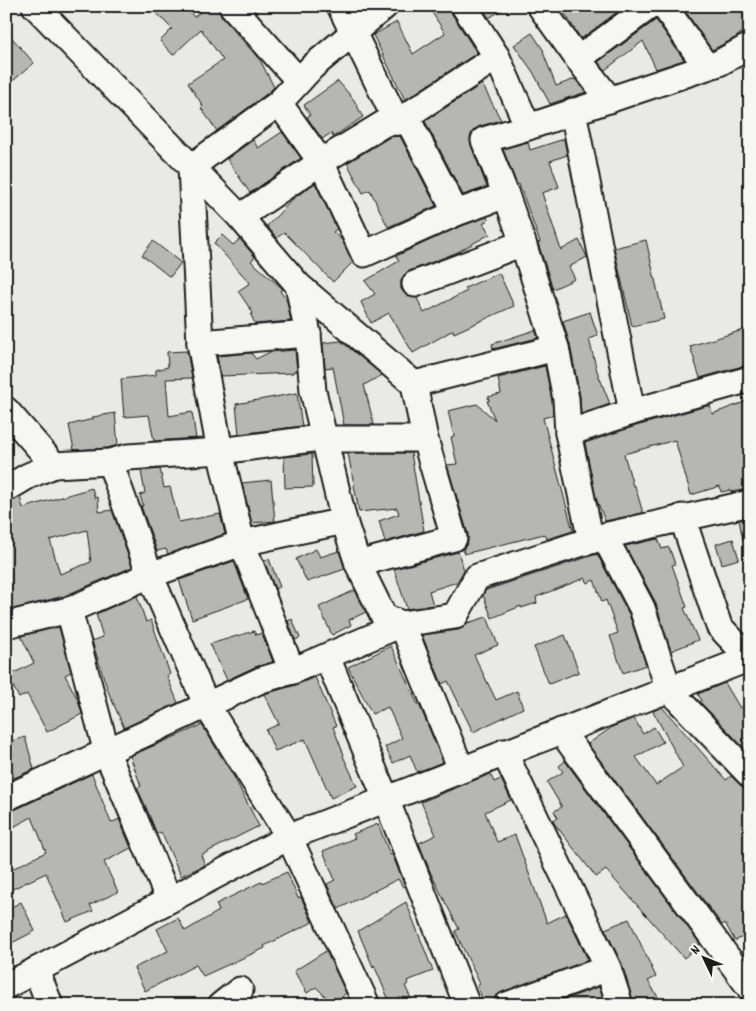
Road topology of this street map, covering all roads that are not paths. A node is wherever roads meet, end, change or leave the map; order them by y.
1 (35, 6) edge
2 (232, 6) edge
3 (340, 6) edge
4 (385, 6) edge
5 (464, 6) edge
6 (540, 6) edge
7 (650, 6) edge
8 (664, 6) edge
9 (354, 32) junction
10 (750, 46) edge
11 (497, 57) junction
12 (578, 59) junction
13 (706, 66) junction
14 (299, 81) junction
15 (610, 100) junction
16 (279, 103) junction
17 (573, 111) junction
18 (397, 122) junction
19 (528, 127) junction
20 (322, 162) junction
21 (191, 167) junction
22 (506, 195) junction
23 (456, 213) junction
24 (240, 217) junction
25 (523, 243) junction
26 (415, 284) dead end
27 (298, 285) junction
28 (308, 334) junction
29 (200, 344) junction
30 (556, 348) junction
31 (750, 379) edge
32 (414, 384) junction
33 (6, 410) edge
34 (632, 412) junction
35 (568, 433) junction
36 (325, 439) junction
37 (424, 439) junction
38 (220, 451) junction
39 (110, 462) junction
40 (54, 465) junction
41 (6, 489) edge
42 (750, 502) edge
43 (682, 517) junction
44 (344, 521) junction
45 (598, 538) junction
46 (242, 543) junction
47 (358, 564) junction
48 (150, 574) junction
49 (69, 610) junction
50 (402, 624) junction
51 (6, 625) edge
52 (326, 657) junction
53 (749, 659) edge
54 (292, 671) junction
55 (669, 690) junction
56 (206, 706) junction
57 (561, 731) junction
58 (504, 752) junction
59 (107, 753) junction
60 (461, 770) junction
61 (750, 775) edge
62 (6, 798) edge
63 (386, 799) junction
64 (289, 837) junction
65 (169, 900) junction
66 (608, 968) junction
67 (36, 970) junction
68 (6, 986) edge
69 (750, 988) edge
70 (50, 1005) edge
71 (367, 1005) edge
72 (467, 1005) edge
73 (507, 1005) edge
74 (620, 1005) edge

1 - 21 street
2 - 14 street
3 - 9 street
4 - 9 street
5 - 11 street
6 - 12 street
7 - 12 street
8 - 13 street
9 - 14 street
9 - 18 street
10 - 13 street
11 - 18 street
11 - 19 street
12 - 15 street
13 - 15 street
14 - 16 street
15 - 17 street
16 - 20 street
16 - 21 street
17 - 19 street
17 - 34 street
18 - 20 street
18 - 23 street
19 - 22 street
20 - 23 street
20 - 24 street
21 - 24 street
21 - 29 street
22 - 23 street
22 - 25 street
24 - 27 street
25 - 26 street
25 - 30 street
27 - 28 street
27 - 32 street
28 - 29 street
28 - 36 street
29 - 38 street
30 - 32 street
30 - 35 street
31 - 34 street
32 - 37 street
33 - 40 street
34 - 35 street
35 - 45 street
36 - 37 street
36 - 38 street
36 - 44 street
37 - 47 street
38 - 39 street
38 - 46 street
39 - 40 street
39 - 48 street
40 - 41 street
42 - 43 street
43 - 45 street
43 - 53 street
44 - 46 street
44 - 47 street
45 - 50 street
45 - 55 street
46 - 48 street
46 - 54 street
47 - 50 street
48 - 49 street
48 - 56 street
49 - 51 street
49 - 59 street
50 - 52 street
50 - 60 street
52 - 54 street
52 - 63 street
53 - 55 street
54 - 56 street
55 - 57 street
55 - 61 street
56 - 59 street
56 - 64 street
57 - 58 street
57 - 69 street
58 - 60 street
58 - 66 street
59 - 62 street
59 - 65 street
60 - 63 street
63 - 64 street
63 - 72 street
64 - 65 street
64 - 71 street
65 - 67 street
66 - 73 street
66 - 74 street
67 - 68 street
67 - 70 street

